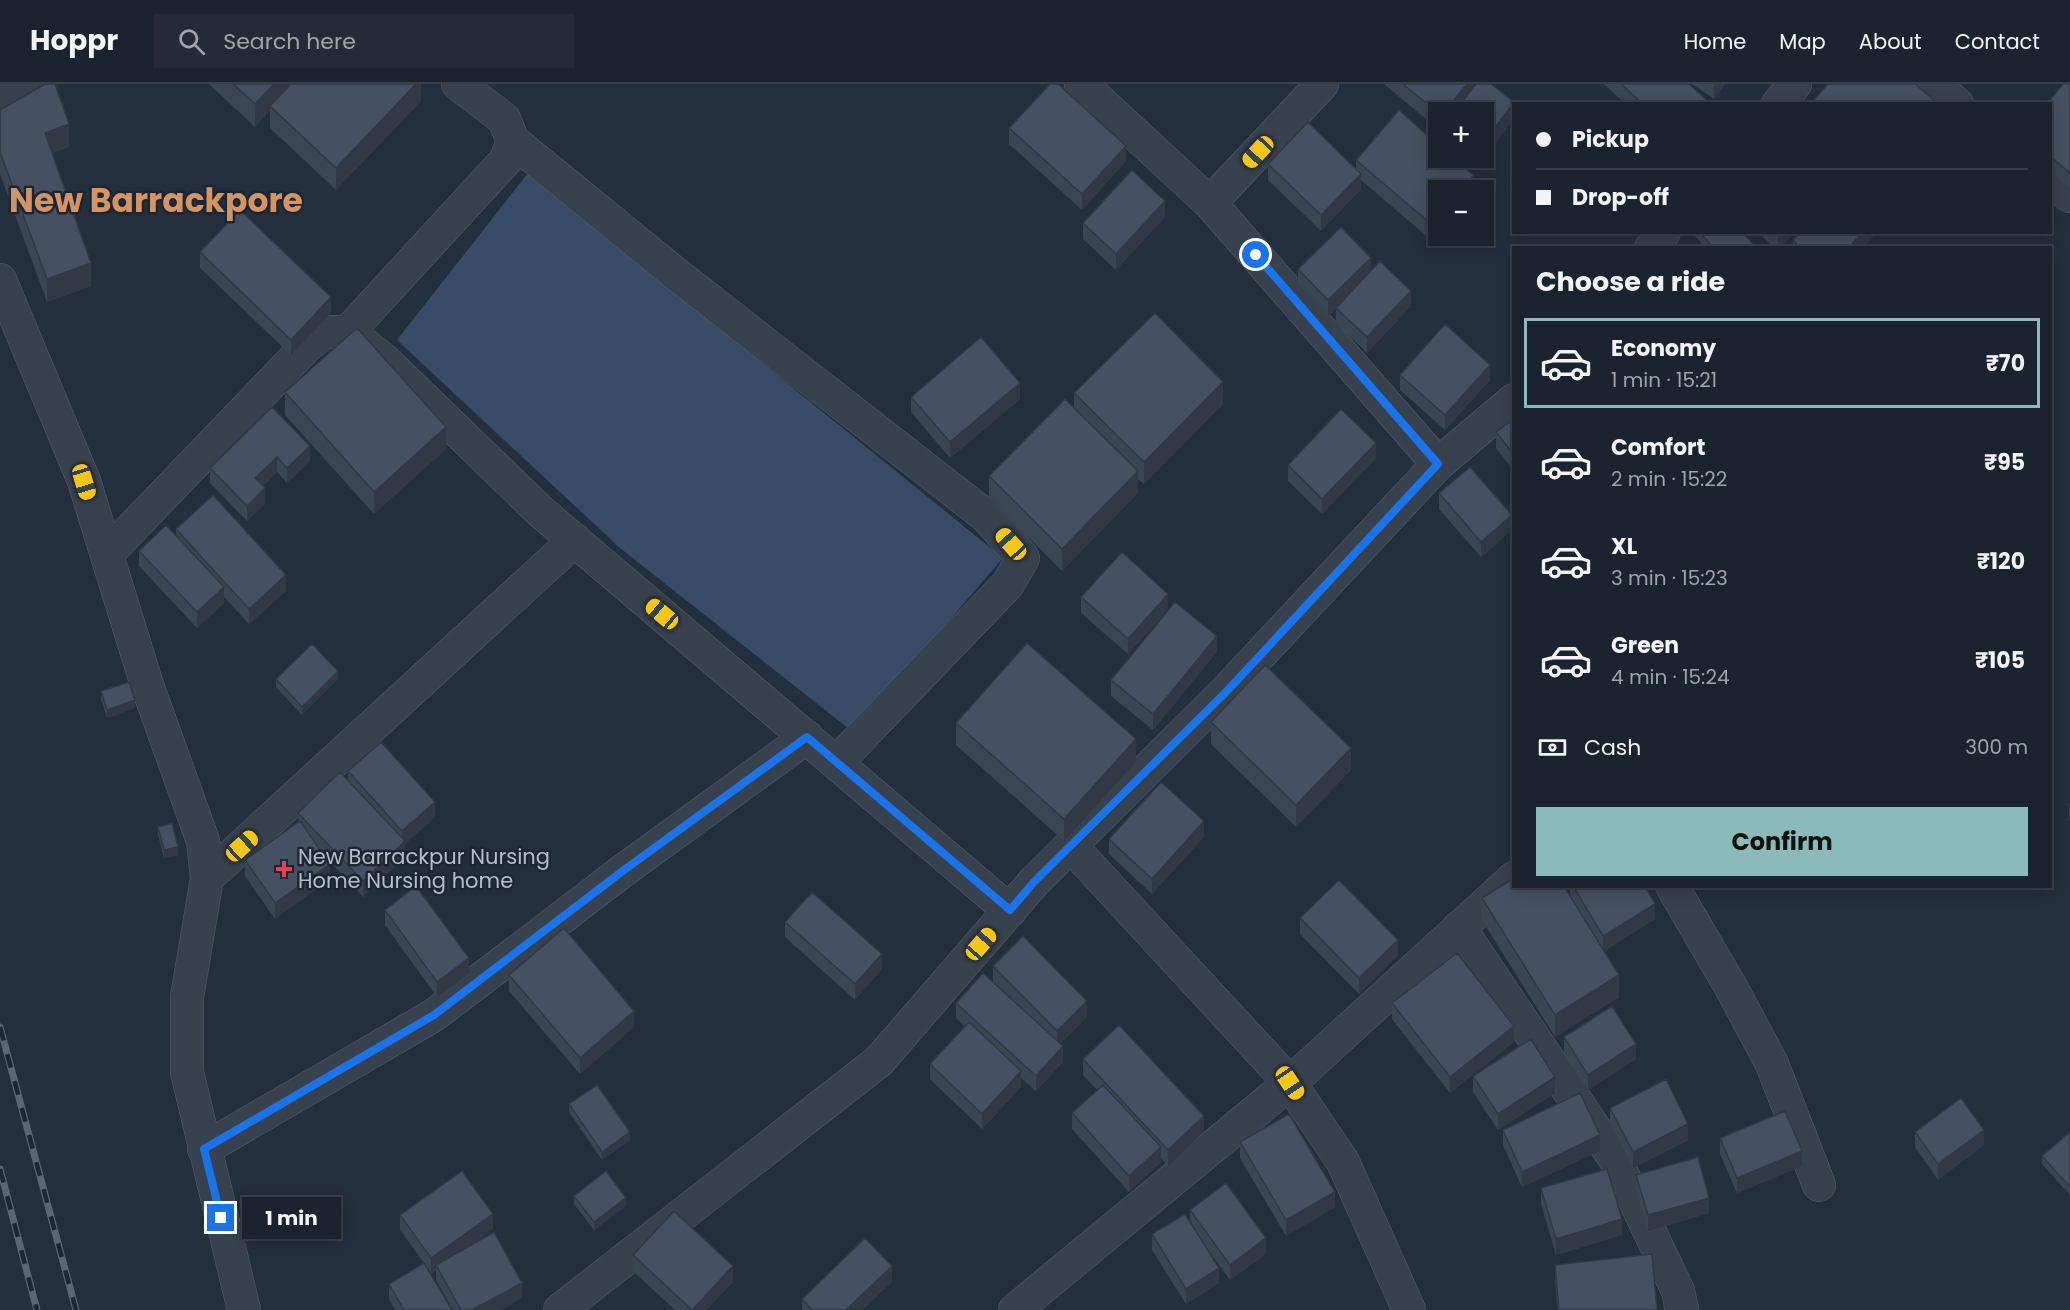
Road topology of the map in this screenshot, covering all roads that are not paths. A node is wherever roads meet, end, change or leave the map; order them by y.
1 (27, 84) edge
2 (458, 84) edge
3 (1081, 84) edge
4 (1322, 84) edge
5 (1795, 84) edge
6 (1933, 84) edge
7 (0, 101) edge
8 (1780, 102) edge
9 (1955, 102) edge
10 (513, 141) junction
11 (2052, 182) edge
12 (2070, 196) edge
13 (1210, 203) junction
14 (1662, 234) edge
15 (1653, 246) edge
16 (0, 280) edge
17 (348, 332) junction
18 (1512, 402) edge
19 (1438, 464) junction
20 (575, 540) junction
21 (107, 554) junction
22 (807, 737) junction
23 (837, 762) junction
24 (1072, 847) junction
25 (207, 878) junction
26 (1512, 880) edge
27 (1673, 888) edge
28 (1010, 910) junction
29 (1459, 927) junction
30 (1290, 1083) junction
31 (204, 1149) junction
32 (1819, 1185) dead end
33 (244, 1310) edge
34 (560, 1310) edge
35 (1015, 1310) edge
36 (1409, 1310) edge
37 (1682, 1310) edge

1 - 7 street
2 - 10 street
3 - 13 street
4 - 13 street
5 - 8 street
6 - 9 street
10 - 17 street
10 - 23 street
11 - 12 street
13 - 19 street
14 - 15 street
16 - 21 street
17 - 20 street
17 - 21 street
18 - 19 street
19 - 24 street
20 - 22 street
20 - 25 street
21 - 25 street
22 - 23 street
22 - 31 street
23 - 28 street
24 - 28 street
24 - 30 street
25 - 31 street
26 - 29 street
27 - 32 street
28 - 34 street
29 - 30 street
29 - 37 street
30 - 35 street
30 - 36 street
31 - 33 street

